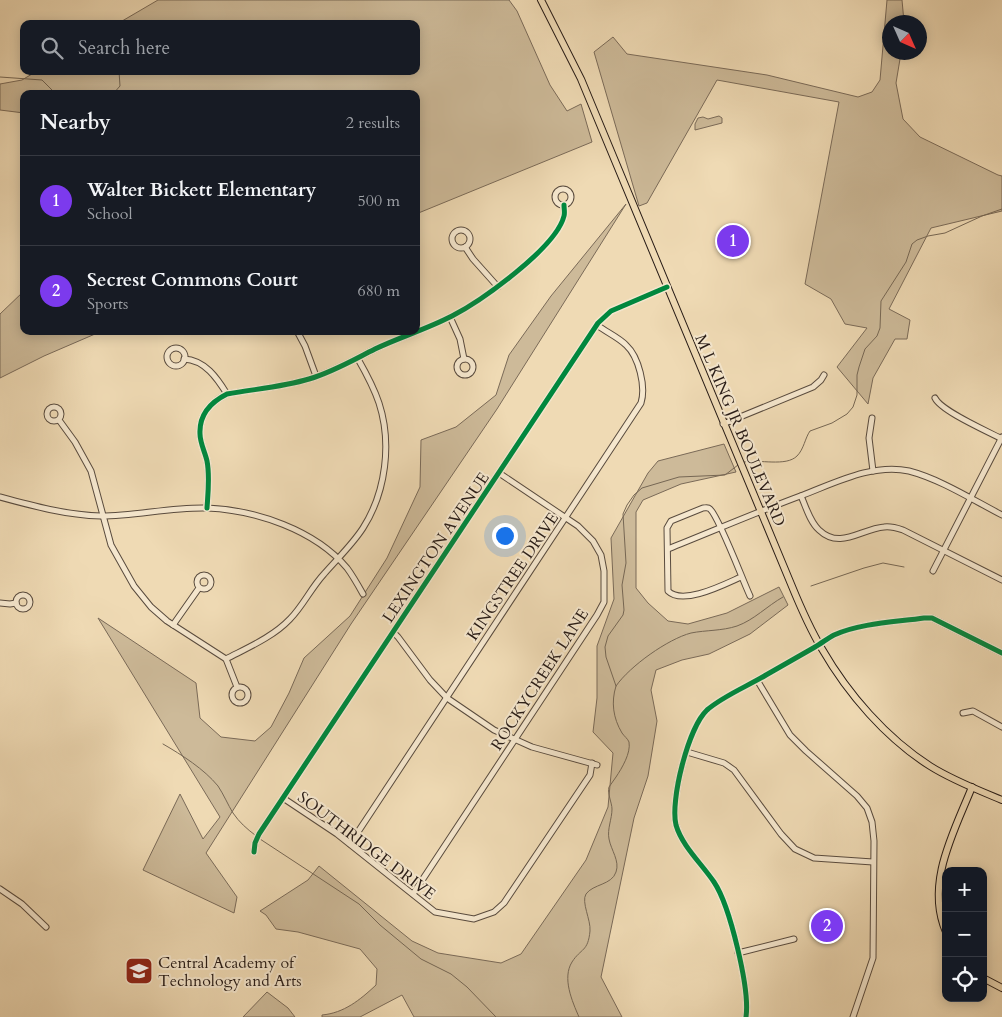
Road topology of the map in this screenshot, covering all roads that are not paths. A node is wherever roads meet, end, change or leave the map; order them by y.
1 (541, 0) edge
2 (564, 205) dead end
3 (465, 247) dead end
4 (498, 286) junction
5 (667, 287) junction
6 (450, 317) junction
7 (597, 325) junction
8 (420, 328) edge
9 (299, 335) edge
10 (402, 335) edge
11 (184, 359) dead end
12 (358, 359) junction
13 (464, 359) dead end
14 (824, 375) dead end
15 (316, 376) junction
16 (226, 394) junction
17 (935, 398) dead end
18 (872, 418) dead end
19 (59, 420) dead end
20 (723, 424) junction
21 (1002, 438) edge
22 (873, 471) junction
23 (499, 472) junction
24 (801, 496) junction
25 (0, 497) edge
26 (969, 498) junction
27 (207, 508) junction
28 (760, 511) junction
29 (1002, 515) edge
30 (102, 516) junction
31 (566, 518) junction
32 (720, 528) junction
33 (668, 549) junction
34 (944, 550) junction
35 (336, 559) junction
36 (933, 571) dead end
37 (741, 577) junction
38 (1002, 580) edge
39 (199, 588) dead end
40 (363, 594) dead end
41 (750, 596) dead end
42 (16, 602) dead end
43 (0, 603) edge
44 (173, 625) junction
45 (393, 632) junction
46 (819, 644) junction
47 (1002, 653) edge
48 (226, 659) junction
49 (757, 680) junction
50 (237, 687) dead end
51 (447, 698) junction
52 (963, 713) dead end
53 (1002, 726) edge
54 (514, 740) junction
55 (687, 752) junction
56 (972, 787) junction
57 (283, 798) junction
58 (1002, 800) edge
59 (350, 844) junction
60 (254, 852) dead end
61 (873, 862) junction
62 (0, 889) edge
63 (413, 894) junction
64 (942, 917) edge
65 (46, 927) dead end
66 (794, 939) dead end
67 (738, 953) junction
68 (987, 980) edge
69 (1002, 988) edge
70 (854, 1016) edge
71 (746, 1017) edge
72 (861, 1017) edge

1 - 5 main road, M L KING JR BOULEVARD
2 - 4 street
3 - 4 street
4 - 6 street
5 - 7 street, LEXINGTON AVENUE
5 - 20 main road, M L KING JR BOULEVARD
6 - 8 street
6 - 13 street
7 - 23 street, LEXINGTON AVENUE
7 - 31 street, KINGSTREE DRIVE
9 - 15 street
10 - 12 street
11 - 16 street
12 - 15 street
12 - 35 street
14 - 20 street
15 - 16 street
16 - 27 street
17 - 21 street
18 - 22 street
19 - 30 street
20 - 28 main road, M L KING JR BOULEVARD
21 - 26 street
22 - 24 street
22 - 26 street
23 - 31 street, ROCKYCREEK LANE
23 - 45 street, LEXINGTON AVENUE
24 - 28 street
24 - 34 street
25 - 30 street
26 - 29 street
26 - 34 street
27 - 30 street
27 - 35 street
28 - 32 street
28 - 46 main road, M L KING JR BOULEVARD
30 - 44 street
31 - 51 street, KINGSTREE DRIVE
31 - 54 street, ROCKYCREEK LANE
32 - 33 street
32 - 33 street
32 - 37 street
33 - 37 street
34 - 36 street
34 - 38 street
35 - 40 street
35 - 48 street
37 - 41 street
39 - 44 street
42 - 43 street
44 - 48 street
45 - 51 street
45 - 57 street, LEXINGTON AVENUE
46 - 47 street
46 - 49 street
46 - 56 main road, M L KING JR BOULEVARD
48 - 50 street
49 - 55 street
49 - 61 street
51 - 54 street
51 - 59 street, KINGSTREE DRIVE
52 - 53 street
54 - 63 street, ROCKYCREEK LANE
54 - 63 street, SOUTHRIDGE DRIVE
55 - 61 street
55 - 67 street
56 - 58 main road, M L KING JR BOULEVARD
56 - 64 main road
57 - 59 street, SOUTHRIDGE DRIVE
57 - 60 street, LEXINGTON AVENUE
59 - 63 street, SOUTHRIDGE DRIVE
61 - 70 street
62 - 65 street
66 - 67 street
67 - 71 street
68 - 69 main road
70 - 72 street

